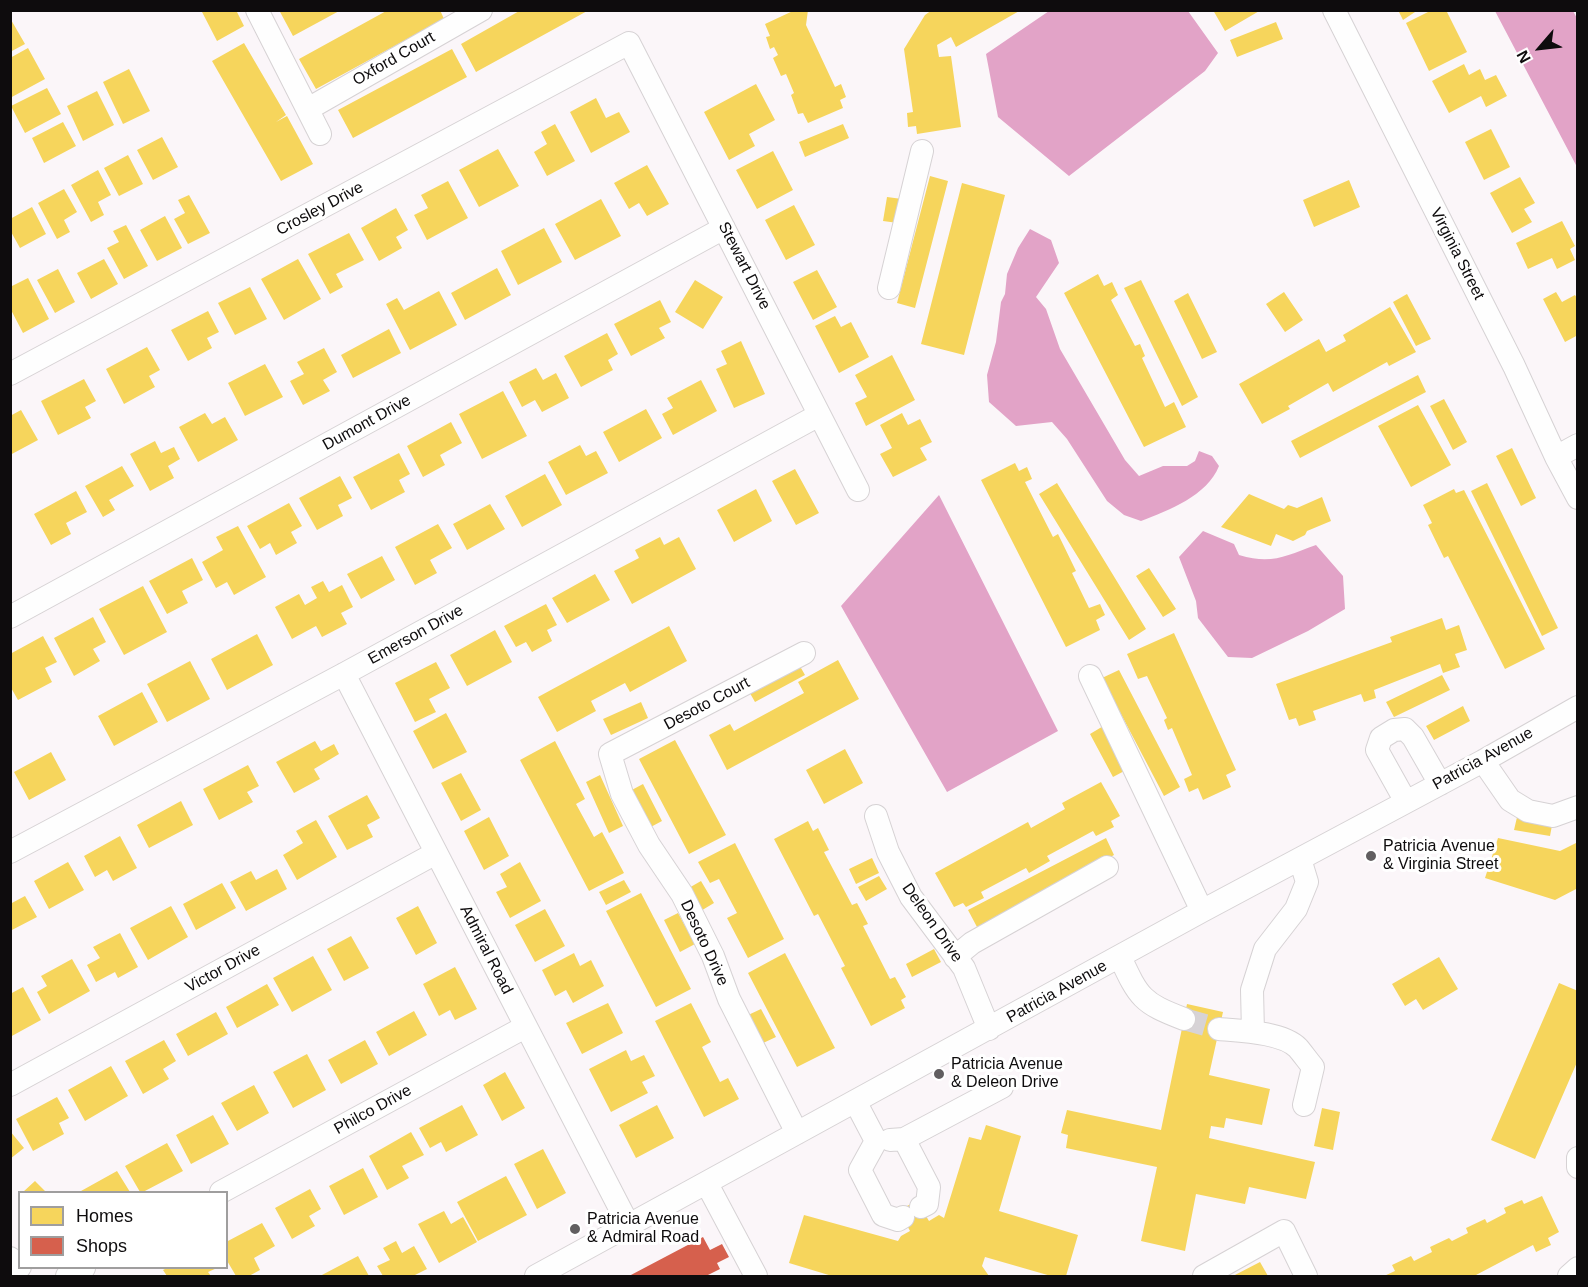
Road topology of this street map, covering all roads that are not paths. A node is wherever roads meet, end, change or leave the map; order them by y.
1 (257, 10) edge
2 (481, 10) edge
3 (1334, 10) edge
4 (629, 43) joint
5 (308, 110) junction
6 (320, 134) dead end
7 (922, 151) dead end
8 (724, 228) junction
9 (890, 288) dead end
10 (10, 374) edge
11 (819, 414) junction
12 (1578, 445) edge
13 (1556, 457) junction
14 (858, 490) dead end
15 (1578, 498) edge
16 (10, 617) edge
17 (804, 653) dead end
18 (344, 674) junction
19 (1090, 676) dead end
20 (1578, 707) edge
21 (610, 754) joint
22 (1483, 760) junction
23 (1440, 783) junction
24 (1406, 802) junction
25 (1578, 807) edge
26 (876, 816) dead end
27 (10, 852) edge
28 (436, 853) junction
29 (1300, 859) junction
30 (1107, 867) dead end
31 (1203, 911) junction
32 (955, 957) junction
33 (1120, 957) junction
34 (1184, 1019) tunnel mouth
35 (525, 1026) junction
36 (989, 1029) junction
37 (1219, 1029) tunnel mouth
38 (1253, 1032) junction
39 (10, 1084) edge
40 (1002, 1087) dead end
41 (855, 1101) junction
42 (1304, 1105) dead end
43 (797, 1133) junction
44 (904, 1139) junction
45 (876, 1141) junction
46 (1578, 1158) edge
47 (1578, 1167) edge
48 (707, 1184) junction
49 (223, 1191) edge
50 (629, 1226) junction
51 (1578, 1268) edge
52 (82, 1269) edge
53 (753, 1275) edge
54 (67, 1276) edge
55 (537, 1276) edge
56 (1204, 1276) edge
57 (1306, 1276) edge
58 (1569, 1276) edge

1 - 5 street
2 - 5 street, Oxford Court
3 - 13 street, Virginia Street
4 - 8 street, Stewart Drive
4 - 10 street, Crosley Drive
5 - 6 street
7 - 9 street
8 - 11 street, Stewart Drive
8 - 16 street, Dumont Drive
11 - 14 street, Stewart Drive
11 - 18 street, Emerson Drive
12 - 13 street
13 - 15 street, Virginia Street
17 - 21 street, Desoto Court
18 - 27 street, Emerson Drive
18 - 28 street, Admiral Road
19 - 31 street
20 - 22 street, Patricia Avenue
21 - 43 street, Desoto Drive
22 - 23 street, Patricia Avenue
22 - 25 street
23 - 24 street, Patricia Avenue
23 - 24 street
24 - 29 street, Patricia Avenue
26 - 32 street, Deleon Drive
28 - 35 street, Admiral Road
28 - 39 street, Victor Drive
29 - 31 street, Patricia Avenue
29 - 38 street
30 - 32 street
31 - 33 street, Patricia Avenue
32 - 36 street, Deleon Drive
33 - 34 street
33 - 36 street, Patricia Avenue
35 - 49 street, Philco Drive
35 - 50 street, Admiral Road
36 - 41 street, Patricia Avenue
37 - 38 street
38 - 42 street
40 - 44 street
41 - 43 street, Patricia Avenue
41 - 45 street
43 - 48 street, Patricia Avenue
44 - 45 street
44 - 45 street
46 - 47 street
48 - 50 street, Patricia Avenue
48 - 53 street
50 - 55 street, Patricia Avenue
51 - 58 street
52 - 54 street
56 - 57 street

